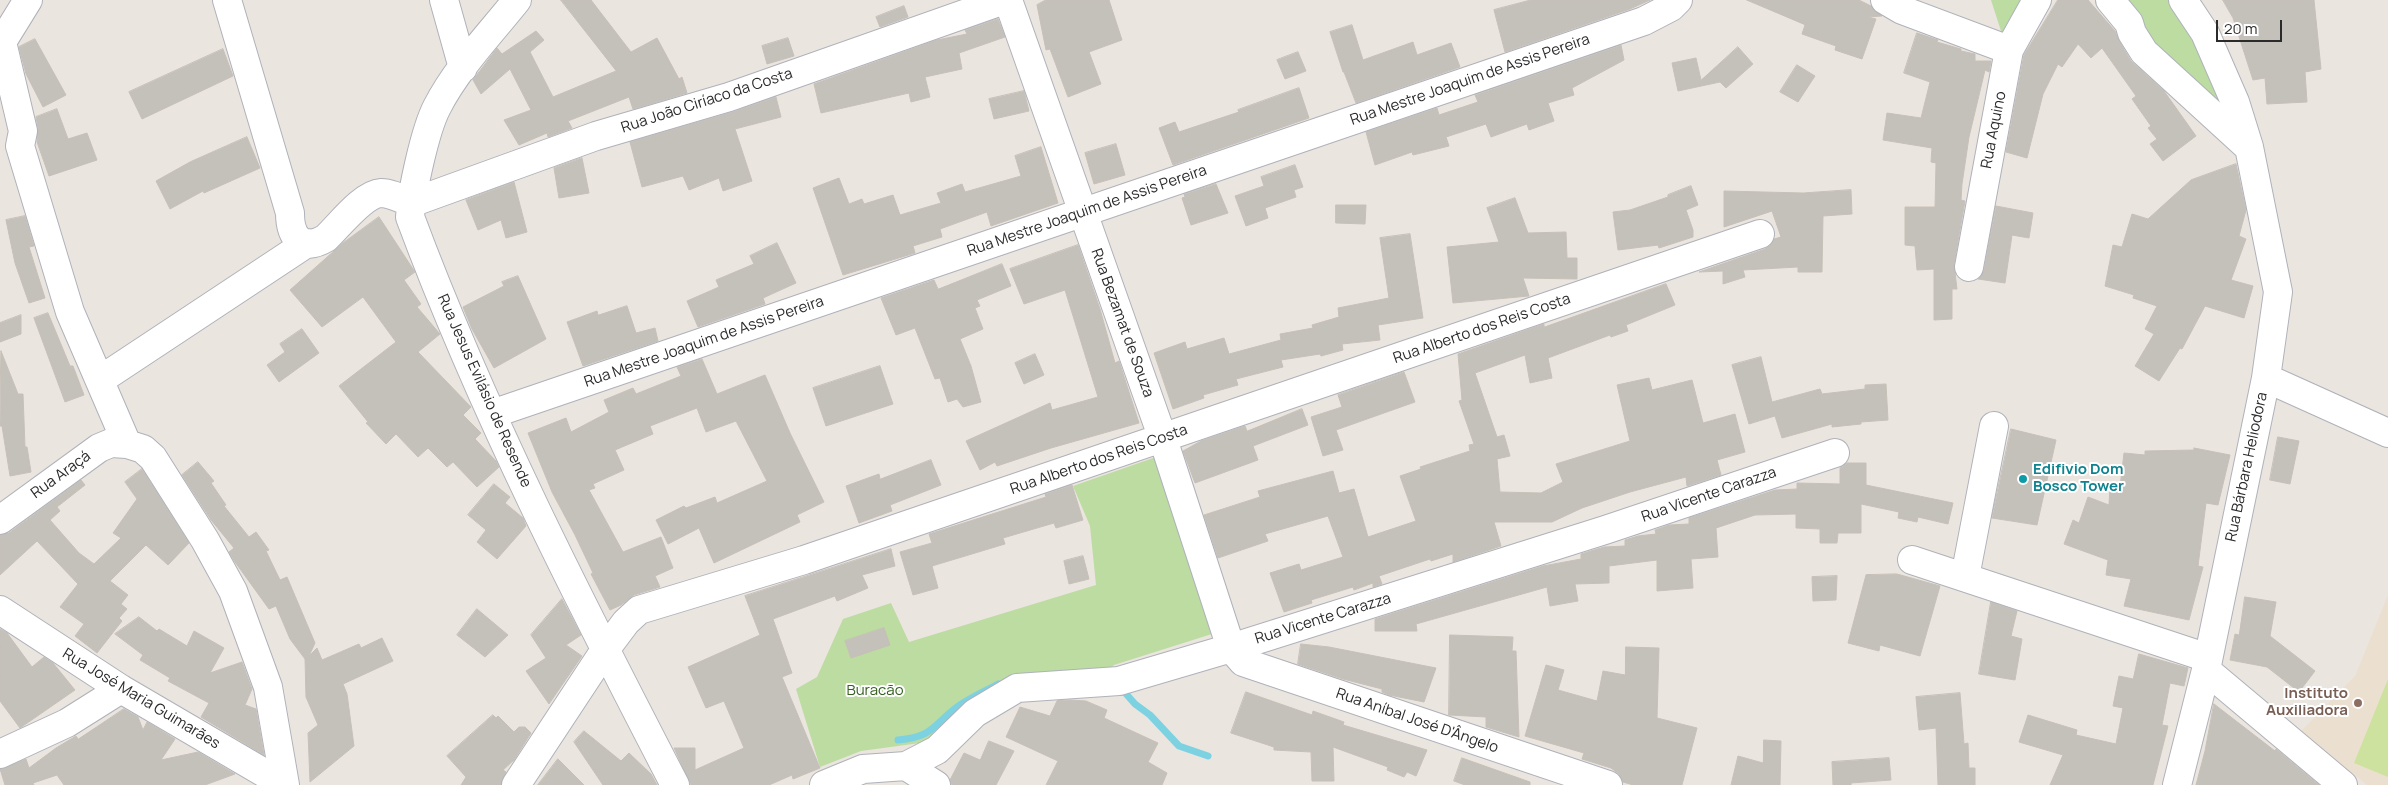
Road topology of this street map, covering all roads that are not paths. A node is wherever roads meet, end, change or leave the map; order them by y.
1 (28, 0) edge
2 (227, 0) edge
3 (444, 0) edge
4 (517, 0) edge
5 (1004, 0) edge
6 (1008, 0) edge
7 (1678, 0) edge
8 (2037, 0) edge
9 (2110, 0) edge
10 (2183, 0) edge
11 (1900, 3) edge
12 (2009, 50) junction
13 (462, 68) junction
14 (2249, 147) junction
15 (411, 203) junction
16 (1082, 213) junction
17 (1760, 234) dead end
18 (307, 243) junction
19 (1969, 267) dead end
20 (2266, 378) junction
21 (100, 380) junction
22 (492, 414) junction
23 (1994, 426) dead end
24 (2388, 433) edge
25 (1163, 439) junction
26 (127, 444) junction
27 (1835, 453) dead end
28 (0, 520) edge
29 (1912, 560) dead end
30 (1965, 577) junction
31 (0, 610) edge
32 (1231, 648) junction
33 (605, 650) junction
34 (2207, 664) junction
35 (121, 689) junction
36 (0, 754) edge
37 (906, 766) junction
38 (285, 785) edge
39 (516, 785) edge
40 (675, 785) edge
41 (824, 785) edge
42 (936, 785) edge
43 (1608, 785) edge
44 (2178, 785) edge
45 (2343, 785) edge

1 - 21 street
2 - 18 street
3 - 13 street
4 - 13 street, Rua Jesus Evilásio de Resende
5 - 15 street, Rua João Ciríaco da Costa
6 - 16 street, Rua Bezamat de Souza
7 - 16 street, Rua Mestre Joaquim de Assis Pereira
8 - 12 street, Rua Aquino
9 - 14 street
10 - 14 street, Rua Bárbara Heliodora
11 - 12 street
12 - 19 street, Rua Aquino
13 - 15 street, Rua Jesus Evilásio de Resende
14 - 20 street, Rua Bárbara Heliodora
15 - 18 street
15 - 22 street, Rua Jesus Evilásio de Resende
16 - 22 street, Rua Mestre Joaquim de Assis Pereira
16 - 25 street, Rua Bezamat de Souza
17 - 25 street, Rua Alberto dos Reis Costa
18 - 21 street
20 - 24 street
20 - 34 street, Rua Bárbara Heliodora
21 - 26 street
22 - 33 street, Rua Jesus Evilásio de Resende
23 - 30 street
25 - 32 street, Rua Bezamat de Souza
25 - 33 street, Rua Alberto dos Reis Costa
26 - 28 street, Rua Araçá
26 - 38 street
27 - 32 street, Rua Vicente Carazza
29 - 30 street
30 - 34 street
31 - 35 street, Rua José Maria Guimarães
32 - 37 street, Rua Vicente Carazza
32 - 43 street, Rua Aníbal José D'Ângelo
33 - 39 street, Rua Alberto dos Reis Costa
33 - 40 street, Rua Jesus Evilásio de Resende
34 - 44 street, Rua Bárbara Heliodora
34 - 45 street
35 - 36 street
35 - 38 street, Rua José Maria Guimarães
37 - 41 street, Rua Vicente Carazza
37 - 42 street

